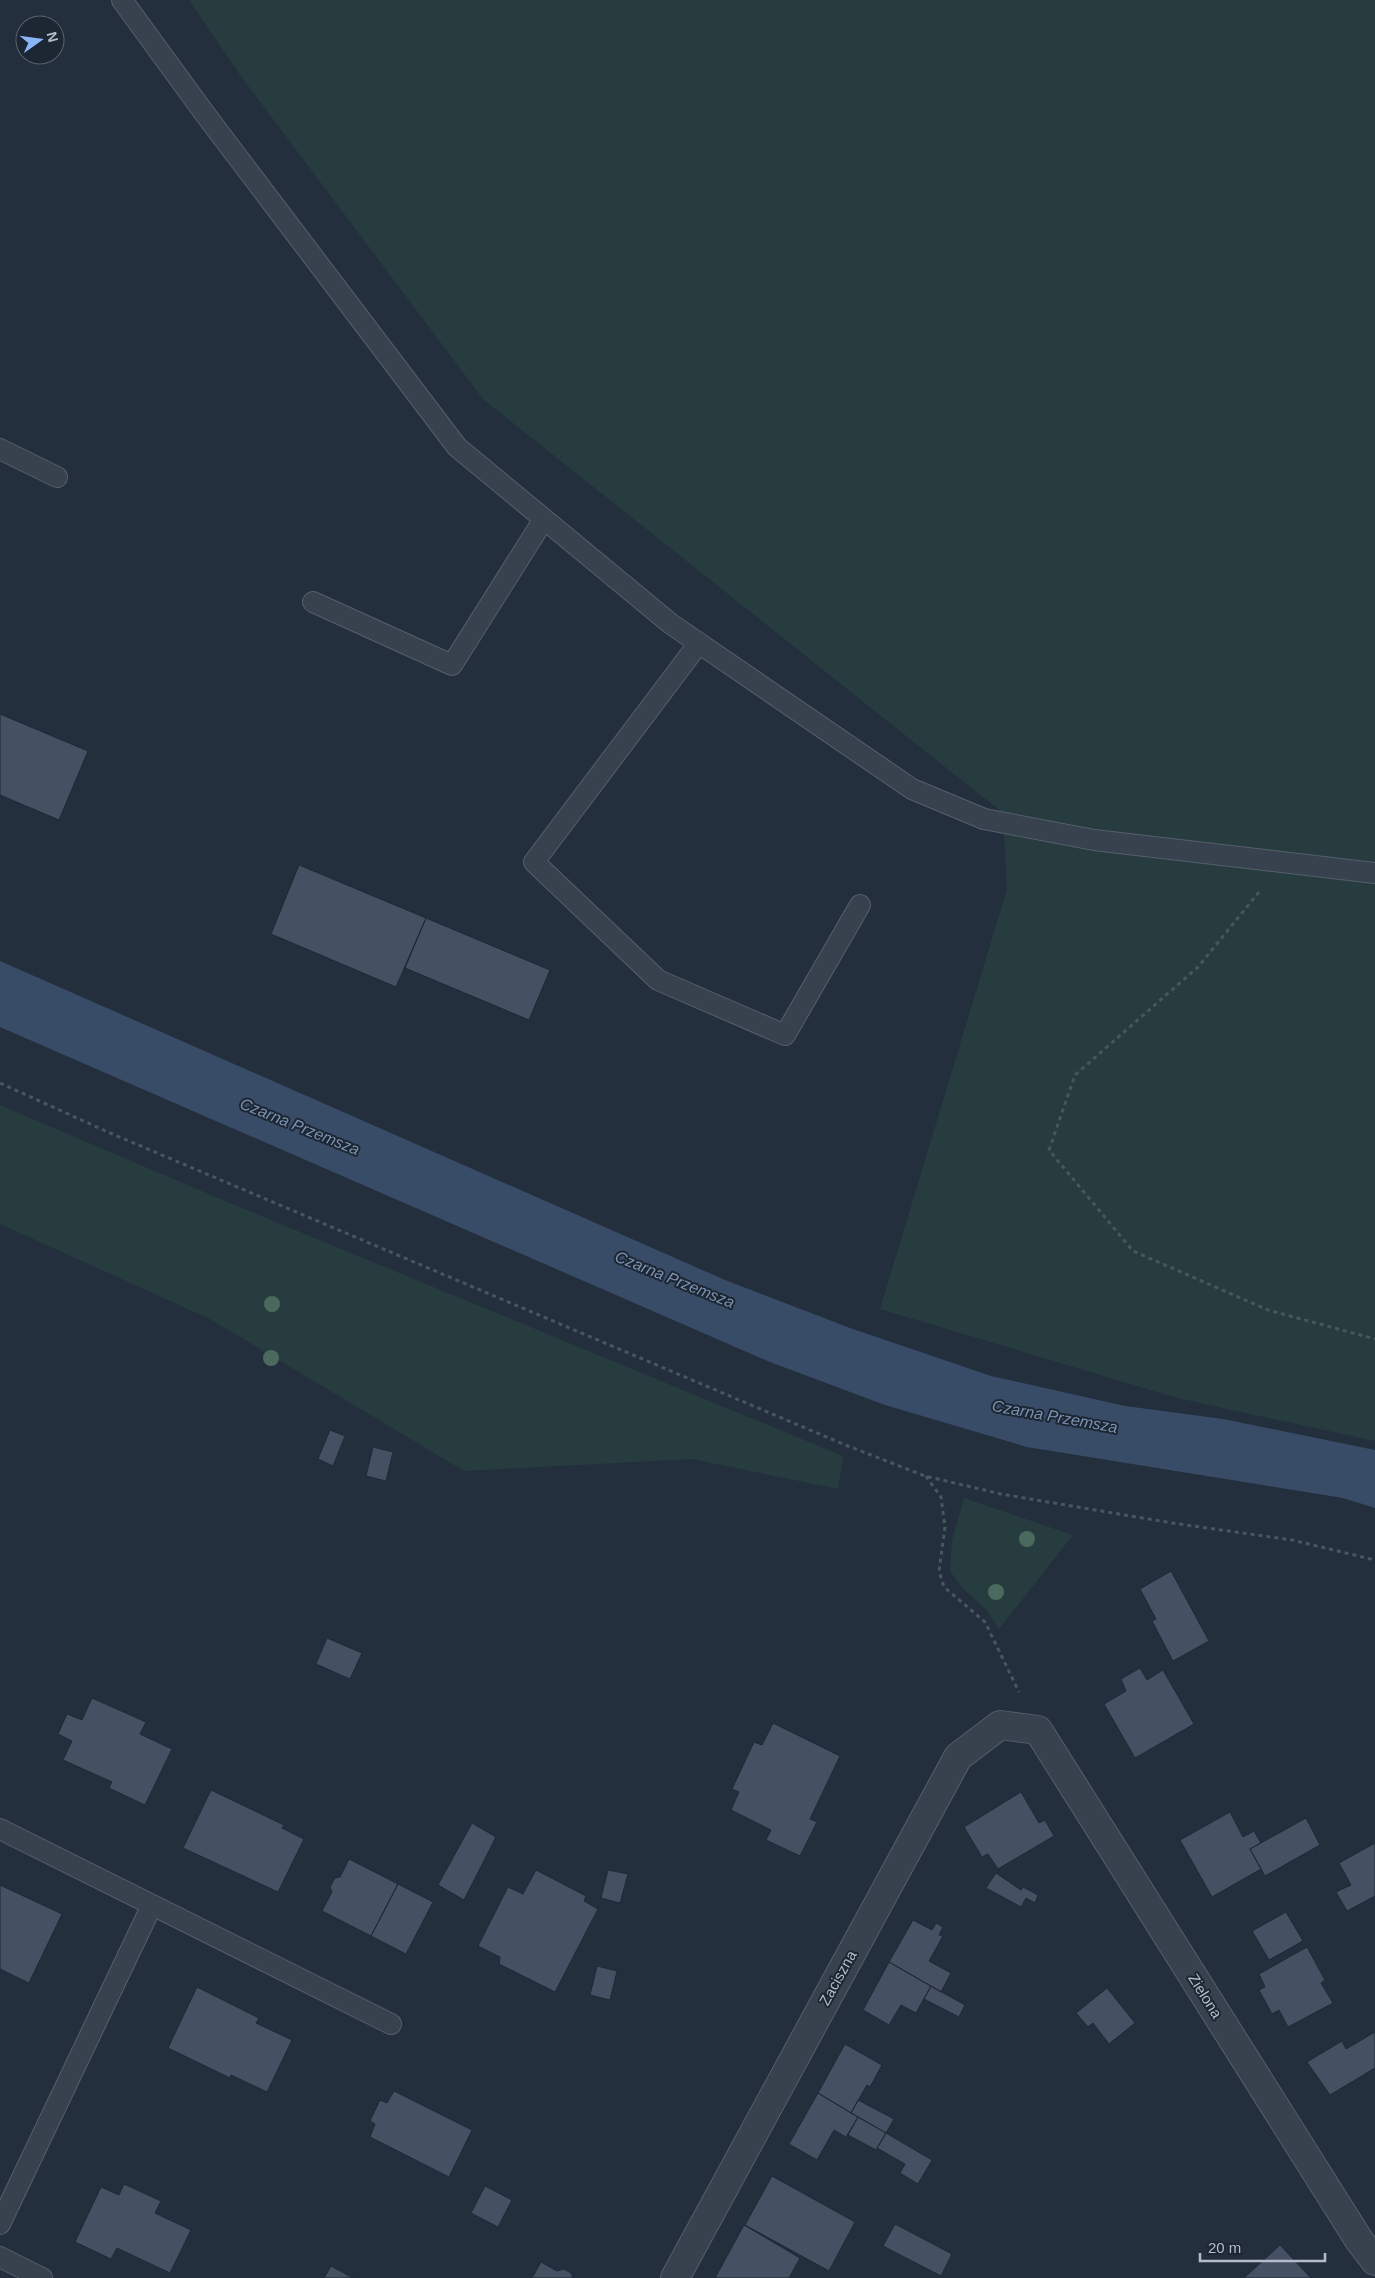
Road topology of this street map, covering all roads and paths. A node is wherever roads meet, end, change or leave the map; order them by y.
1 (122, 0) edge
2 (0, 448) edge
3 (57, 476) dead end
4 (544, 519) junction
5 (313, 602) dead end
6 (699, 643) junction
7 (1282, 862) junction
8 (1375, 873) edge
9 (860, 904) dead end
10 (0, 1083) edge
11 (1375, 1339) edge
12 (925, 1476) junction
13 (1375, 1560) edge
14 (1038, 1730) junction
15 (0, 1829) edge
16 (152, 1905) junction
17 (391, 2024) dead end
18 (0, 2224) edge
19 (0, 2257) edge
20 (1375, 2261) edge
21 (42, 2278) edge
22 (675, 2278) edge

1 - 4 lane
2 - 3 lane
4 - 5 lane
4 - 6 lane
6 - 7 lane
6 - 9 lane
7 - 8 lane
7 - 11 path
10 - 12 path
12 - 13 path
12 - 14 path
14 - 20 street, Zielona
14 - 22 street, Zaciszna
15 - 16 lane
16 - 17 lane
16 - 18 lane
19 - 21 lane

